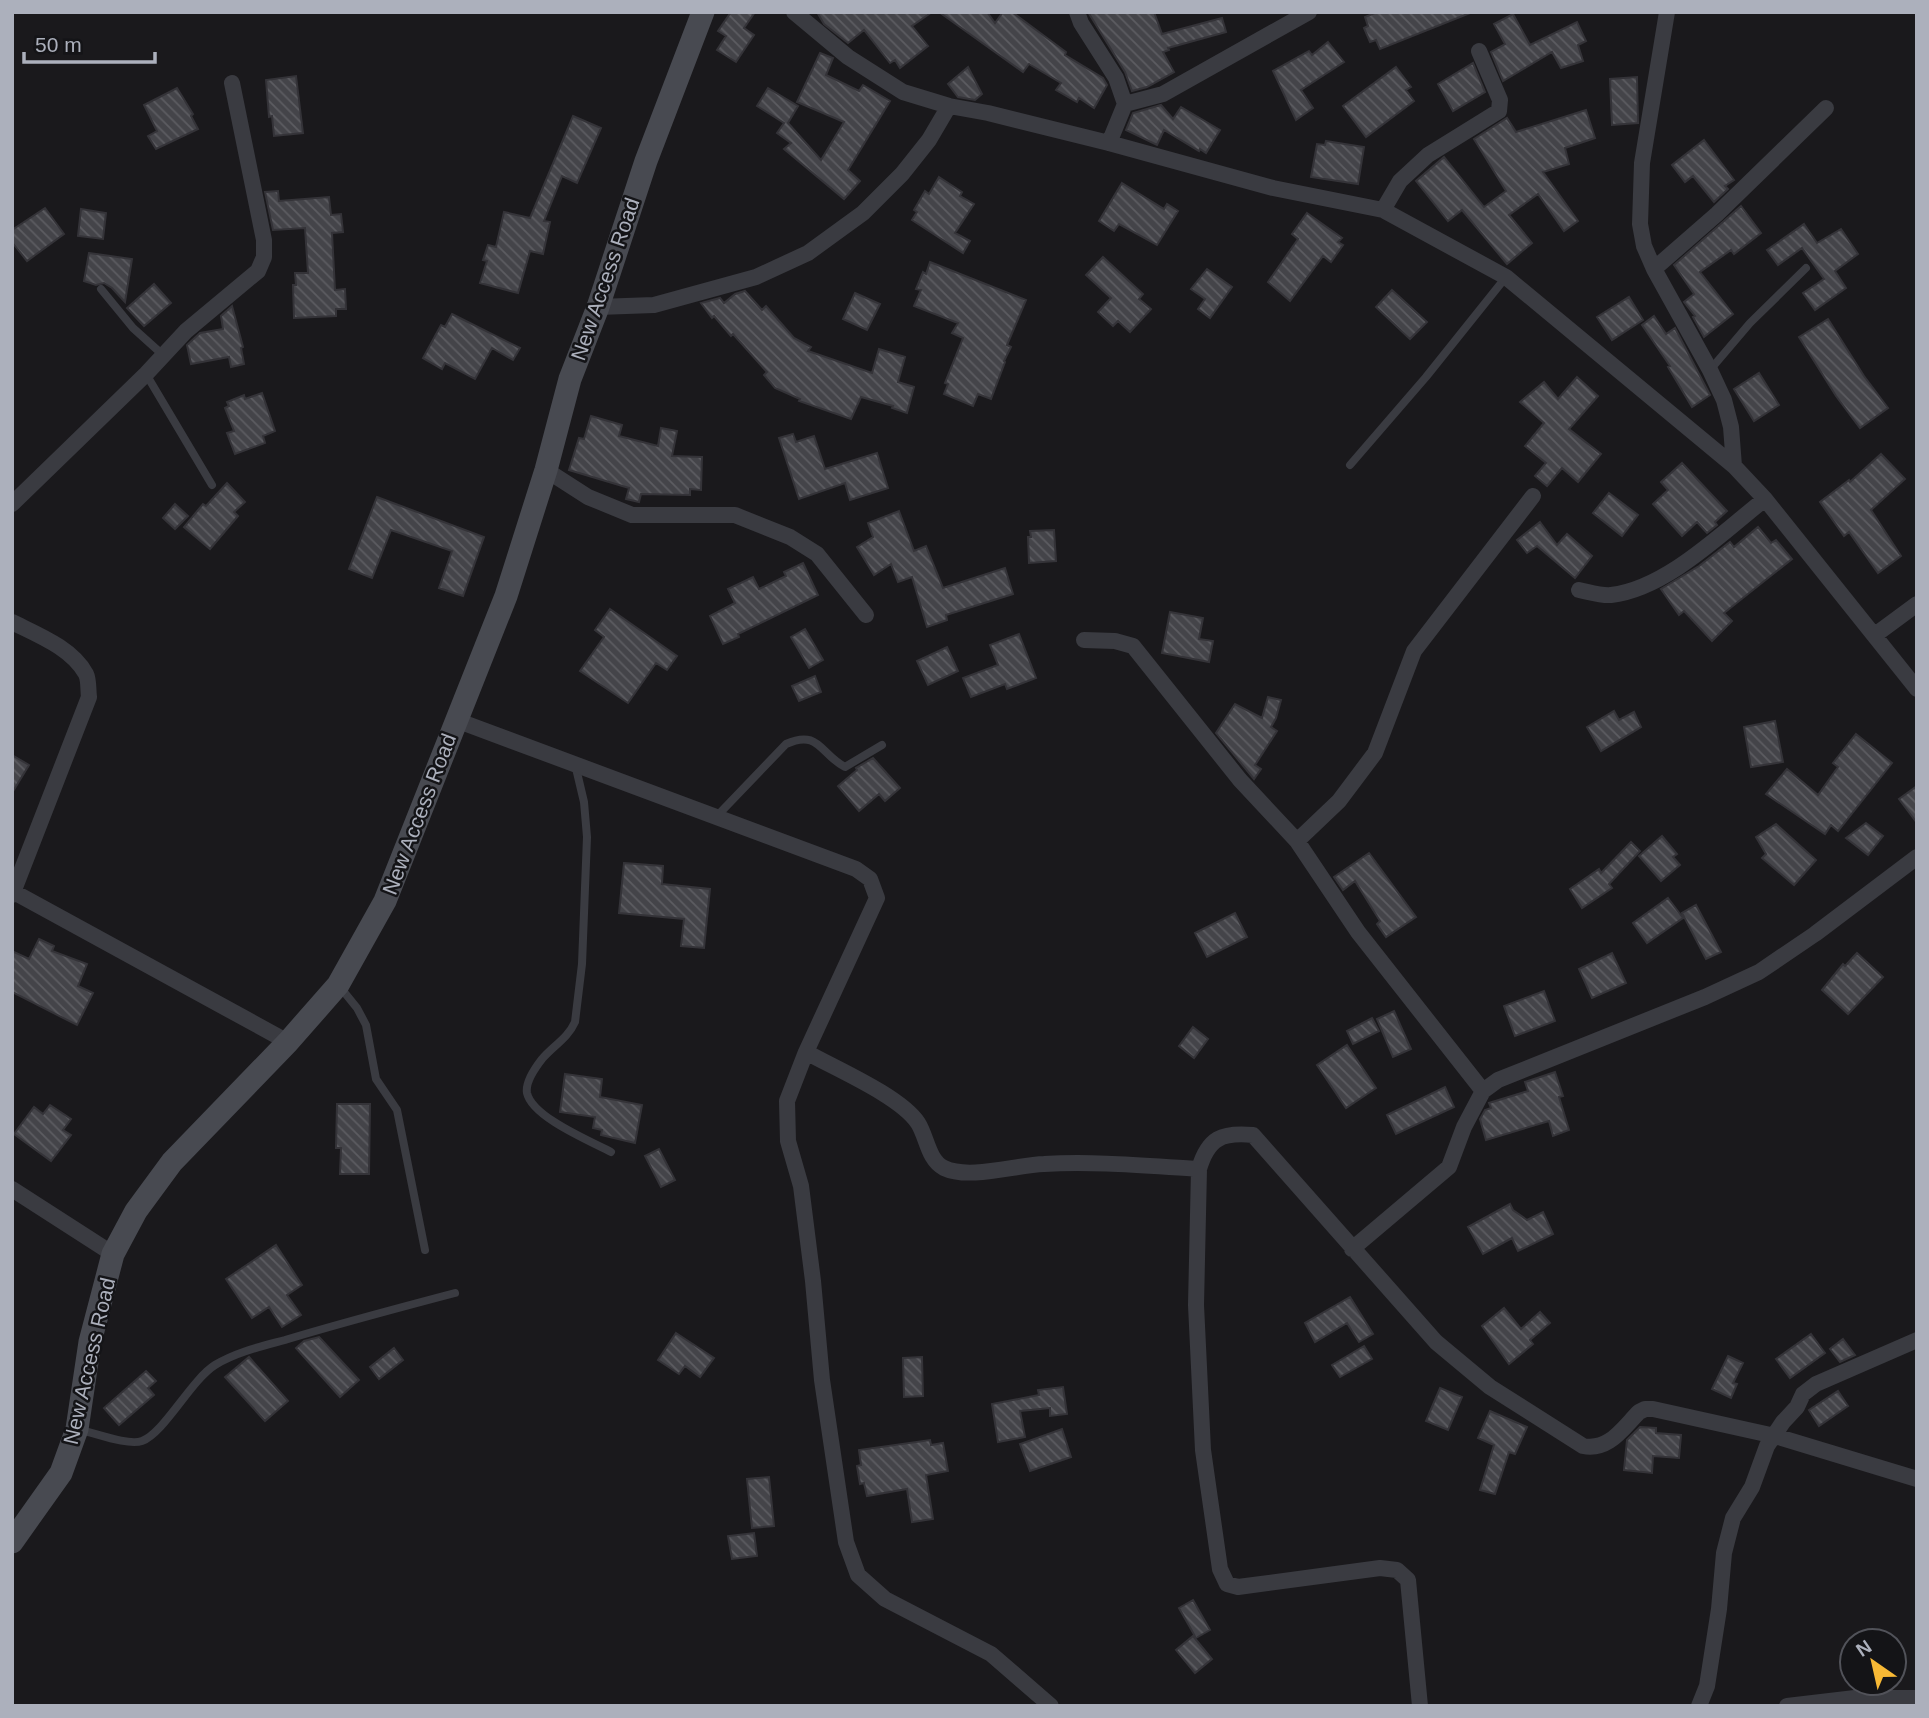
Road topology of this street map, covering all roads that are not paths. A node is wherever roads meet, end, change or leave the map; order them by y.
1 (704, 12) edge
2 (794, 12) edge
3 (1077, 12) edge
4 (1309, 12) edge
5 (1667, 12) edge
6 (1479, 51) dead end
7 (232, 83) dead end
8 (1125, 104) junction
9 (949, 106) junction
10 (1826, 108) dead end
11 (1109, 143) junction
12 (1383, 211) junction
13 (1806, 268) dead end
14 (1654, 269) junction
15 (1506, 277) junction
16 (101, 289) dead end
17 (598, 307) junction
18 (163, 355) junction
19 (1710, 370) junction
20 (146, 374) junction
21 (1350, 465) dead end
22 (1734, 466) junction
23 (547, 470) junction
24 (212, 485) dead end
25 (1533, 496) dead end
26 (1765, 499) junction
27 (12, 504) edge
28 (1579, 590) dead end
29 (1917, 604) edge
30 (866, 615) dead end
31 (12, 622) edge
32 (1875, 635) junction
33 (1083, 640) dead end
34 (1917, 690) edge
35 (456, 720) junction
36 (882, 745) dead end
37 (575, 764) junction
38 (716, 817) junction
39 (1297, 841) junction
40 (1917, 857) edge
41 (13, 893) edge
42 (338, 985) junction
43 (288, 1042) junction
44 (806, 1052) junction
45 (1483, 1091) junction
46 (611, 1152) dead end
47 (1199, 1169) junction
48 (12, 1189) edge
49 (1352, 1249) junction
50 (425, 1250) dead end
51 (113, 1254) junction
52 (455, 1293) dead end
53 (1917, 1340) edge
54 (77, 1429) junction
55 (1775, 1436) junction
56 (1917, 1479) edge
57 (12, 1542) edge
58 (1917, 1698) edge
59 (1051, 1706) edge
60 (1420, 1706) edge
61 (1699, 1706) edge
62 (1787, 1706) edge

1 - 17 main road, New Access Road
2 - 9 street
3 - 8 street
4 - 8 street
5 - 14 street
6 - 12 street
7 - 18 street
8 - 11 street
9 - 11 street
9 - 17 street
10 - 14 street
11 - 12 street
12 - 15 street
13 - 19 lane
14 - 19 street
15 - 21 lane
15 - 22 street
16 - 18 lane
17 - 23 main road, New Access Road
18 - 20 street
19 - 22 street
20 - 24 lane
20 - 27 street
22 - 26 street
23 - 30 street
23 - 35 main road, New Access Road
25 - 39 street
26 - 28 street
26 - 32 street
29 - 32 street
31 - 41 street
32 - 34 street
33 - 39 street
35 - 37 street
35 - 42 main road, New Access Road
36 - 38 lane
37 - 38 street
37 - 46 lane
38 - 44 street
39 - 45 street
40 - 45 street
41 - 43 street
42 - 43 main road, New Access Road
42 - 50 lane
43 - 51 main road, New Access Road
44 - 47 street
44 - 59 street
45 - 49 street
47 - 49 street
47 - 60 street
48 - 51 street
49 - 55 street
51 - 54 main road, New Access Road
52 - 54 lane
53 - 55 street
54 - 57 main road, New Access Road
55 - 56 street
55 - 61 street
58 - 62 street

